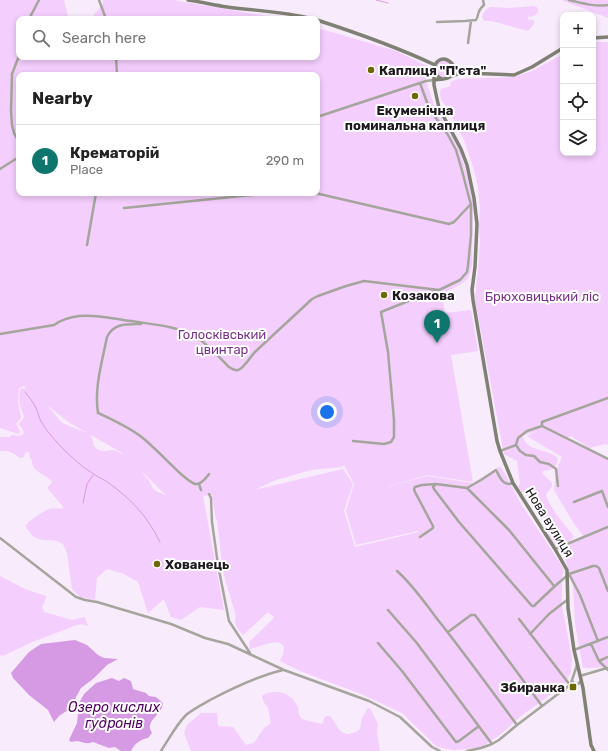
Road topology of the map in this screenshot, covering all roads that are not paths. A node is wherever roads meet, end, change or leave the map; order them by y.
1 (39, 0) edge
2 (99, 0) edge
3 (188, 0) edge
4 (483, 0) edge
5 (569, 0) edge
6 (608, 5) edge
7 (30, 16) edge
8 (105, 16) edge
9 (298, 16) edge
10 (320, 21) edge
11 (471, 21) junction
12 (437, 22) dead end
13 (608, 37) edge
14 (596, 38) edge
15 (468, 43) dead end
16 (560, 50) edge
17 (17, 60) edge
18 (116, 60) edge
19 (452, 64) junction
20 (434, 68) junction
21 (117, 72) edge
22 (466, 73) junction
23 (451, 76) junction
24 (442, 79) junction
25 (434, 80) junction
26 (420, 83) junction
27 (320, 116) edge
28 (16, 137) edge
29 (16, 159) edge
30 (0, 169) edge
31 (320, 194) edge
32 (95, 196) edge
33 (241, 196) edge
34 (471, 205) junction
35 (124, 208) dead end
36 (87, 245) dead end
37 (436, 290) junction
38 (148, 324) junction
39 (0, 334) edge
40 (608, 398) edge
41 (542, 426) junction
42 (353, 441) dead end
43 (516, 445) junction
44 (500, 451) junction
45 (608, 459) edge
46 (209, 474) dead end
47 (513, 483) junction
48 (199, 484) junction
49 (436, 484) junction
50 (558, 486) dead end
51 (467, 488) junction
52 (201, 490) dead end
53 (209, 494) dead end
54 (574, 502) dead end
55 (608, 507) edge
56 (608, 527) edge
57 (420, 537) dead end
58 (0, 538) edge
59 (555, 549) junction
60 (397, 571) dead end
61 (568, 575) junction
62 (554, 586) junction
63 (608, 591) edge
64 (568, 599) junction
65 (388, 610) dead end
66 (519, 619) dead end
67 (448, 632) junction
68 (530, 634) junction
69 (608, 637) edge
70 (598, 641) junction
71 (378, 643) dead end
72 (591, 644) junction
73 (574, 650) junction
74 (250, 654) junction
75 (608, 657) edge
76 (599, 661) junction
77 (577, 664) junction
78 (607, 669) edge
79 (284, 670) junction
80 (574, 674) junction
81 (579, 675) junction
82 (572, 680) junction
83 (578, 683) junction
84 (570, 685) junction
85 (542, 706) junction
86 (517, 725) junction
87 (479, 726) junction
88 (492, 744) junction
89 (161, 751) edge
90 (440, 751) edge
91 (468, 751) edge
92 (594, 751) edge

1 - 7 street
2 - 8 street
3 - 9 street
4 - 11 street
5 - 6 street
10 - 20 street
11 - 12 street
11 - 15 street
13 - 14 street
16 - 22 street
17 - 28 street
18 - 21 street
19 - 20 street
19 - 22 street
19 - 23 street
20 - 24 street
20 - 25 street, Нова вулиця
22 - 23 street
23 - 24 street
24 - 25 street
25 - 26 street
25 - 44 street, Нова вулиця
26 - 27 street
26 - 34 street
29 - 30 street
31 - 34 street
32 - 36 street
33 - 35 street
34 - 37 street
37 - 38 street
37 - 42 street
38 - 39 street
38 - 48 street
40 - 41 street
41 - 43 street
41 - 45 street
43 - 44 street
43 - 50 street
44 - 47 street, Нова вулиця
46 - 48 street
47 - 51 street
47 - 59 street, Нова вулиця
48 - 52 street
49 - 51 street
49 - 57 street
49 - 62 street
51 - 62 street
53 - 74 street
54 - 55 street
56 - 59 street
58 - 74 street
59 - 61 street, Нова вулиця
60 - 67 street
61 - 62 street
61 - 63 street
61 - 64 street, Нова вулиця
61 - 70 street
64 - 68 street
64 - 73 street, Нова вулиця
65 - 87 street
66 - 68 street
67 - 85 street
67 - 86 street
68 - 84 street
69 - 70 street
70 - 72 street
71 - 87 street
72 - 73 street
72 - 76 street
73 - 77 street, Нова вулиця
74 - 79 street
75 - 76 street
76 - 78 street
77 - 80 street, Нова вулиця
77 - 81 street, Нова вулиця
78 - 81 street
79 - 89 street
79 - 90 street
80 - 81 street
80 - 82 street, Нова вулиця
81 - 83 street, Нова вулиця
82 - 83 street
82 - 84 street, Нова вулиця
83 - 84 street
83 - 92 street, Нова вулиця
84 - 85 street
85 - 86 street
86 - 88 street
87 - 88 street
88 - 91 street

